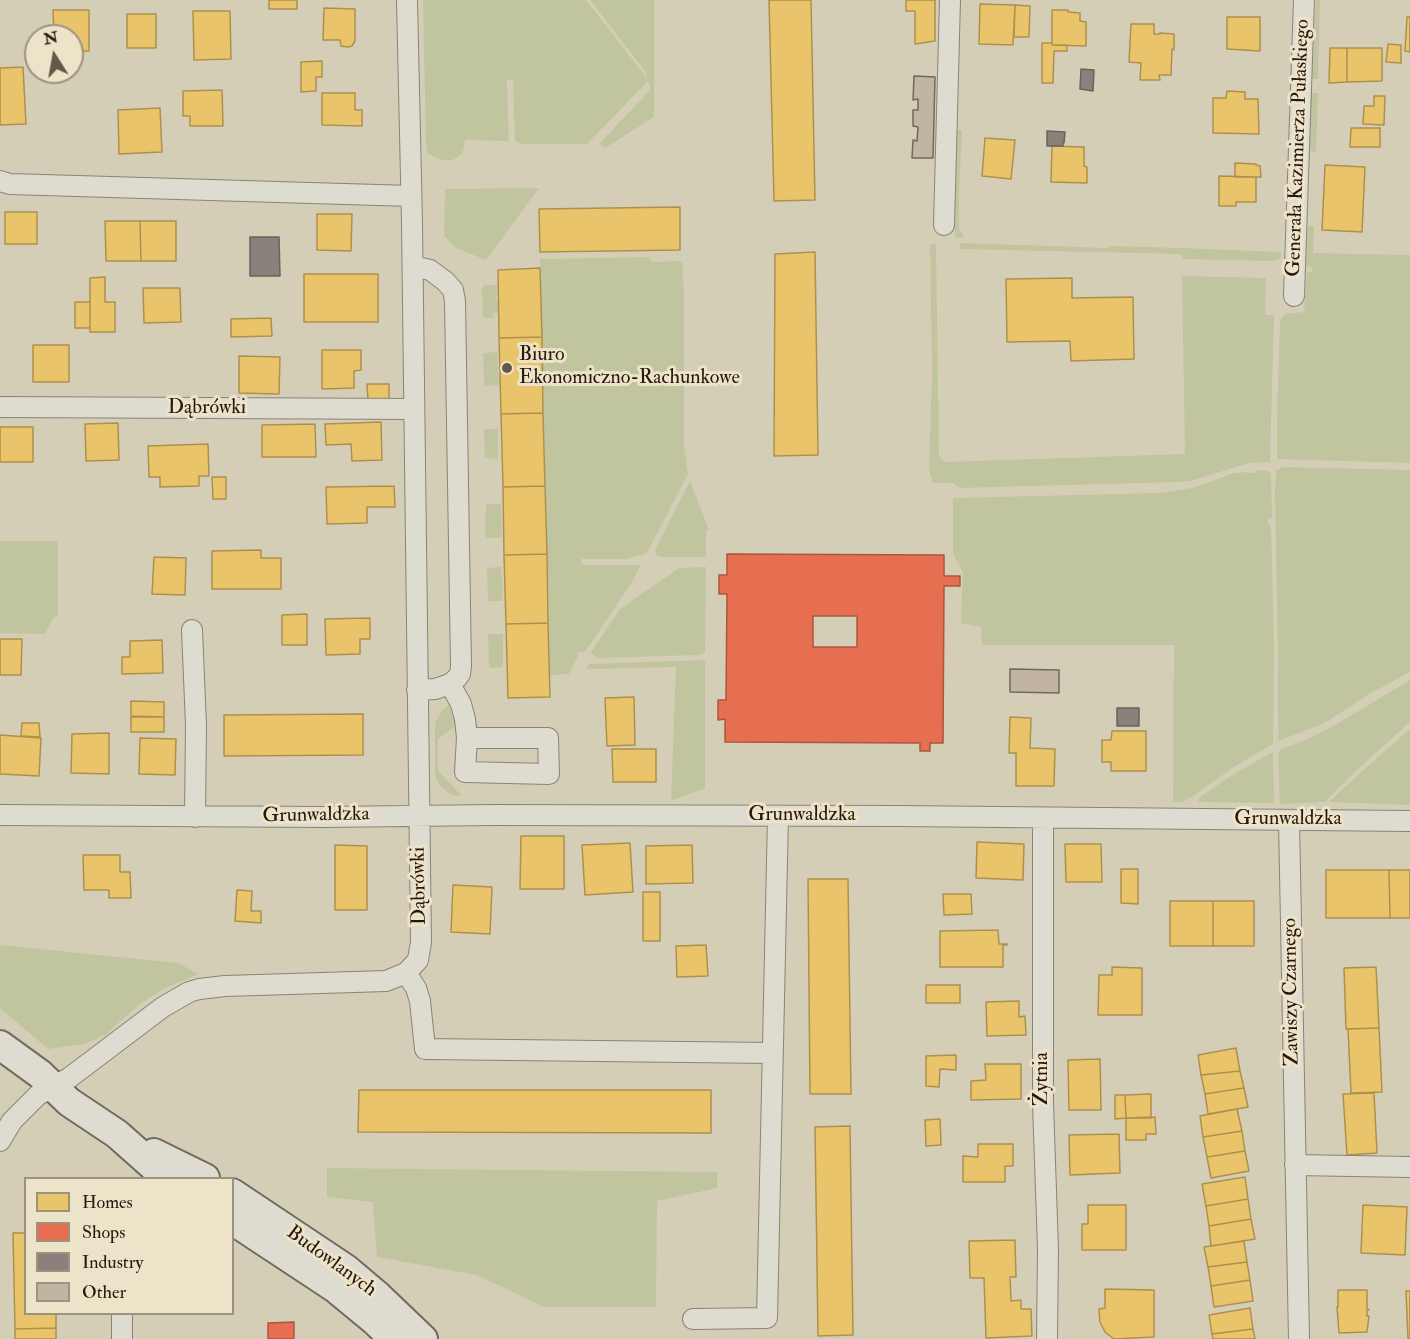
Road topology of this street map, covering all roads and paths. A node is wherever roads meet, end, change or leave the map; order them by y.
1 (407, 0) edge
2 (950, 0) edge
3 (1304, 0) edge
4 (0, 181) edge
5 (411, 196) junction
6 (944, 225) dead end
7 (413, 266) junction
8 (1294, 296) dead end
9 (0, 407) edge
10 (414, 410) junction
11 (192, 630) dead end
12 (450, 684) junction
13 (417, 690) junction
14 (467, 738) dead end
15 (0, 815) edge
16 (419, 815) junction
17 (778, 816) junction
18 (195, 817) junction
19 (1043, 818) junction
20 (1289, 820) junction
21 (1410, 821) edge
22 (406, 973) junction
23 (0, 1045) edge
24 (772, 1053) junction
25 (53, 1087) junction
26 (117, 1134) junction
27 (0, 1141) edge
28 (1295, 1165) junction
29 (1410, 1167) edge
30 (168, 1177) edge
31 (201, 1177) edge
32 (234, 1194) edge
33 (234, 1221) edge
34 (122, 1315) edge
35 (693, 1319) dead end
36 (122, 1339) edge
37 (394, 1339) edge
38 (423, 1339) edge
39 (1047, 1339) edge
40 (1299, 1339) edge

1 - 5 street, Dąbrówki
2 - 6 street
3 - 8 street, Generała Kazimierza Pułaskiego
4 - 5 street
5 - 7 street, Dąbrówki
7 - 10 street, Dąbrówki
7 - 12 street
9 - 10 street, Dąbrówki
10 - 13 street, Dąbrówki
11 - 18 street
12 - 13 street
12 - 14 street
13 - 16 street, Dąbrówki
15 - 18 street, Grunwaldzka
16 - 17 street, Grunwaldzka
16 - 18 street, Grunwaldzka
16 - 22 street, Dąbrówki
17 - 19 street, Grunwaldzka
17 - 24 street
19 - 20 street, Grunwaldzka
19 - 39 street, Żytnia
20 - 21 street, Grunwaldzka
20 - 28 street, Zawiszy Czarnego
22 - 24 street
22 - 25 street
23 - 25 main road
24 - 35 street
25 - 26 main road
25 - 27 street
26 - 30 main road
26 - 31 main road
28 - 29 street
28 - 40 street, Zawiszy Czarnego
32 - 38 main road, Budowlanych
33 - 37 main road, Budowlanych
34 - 36 street

